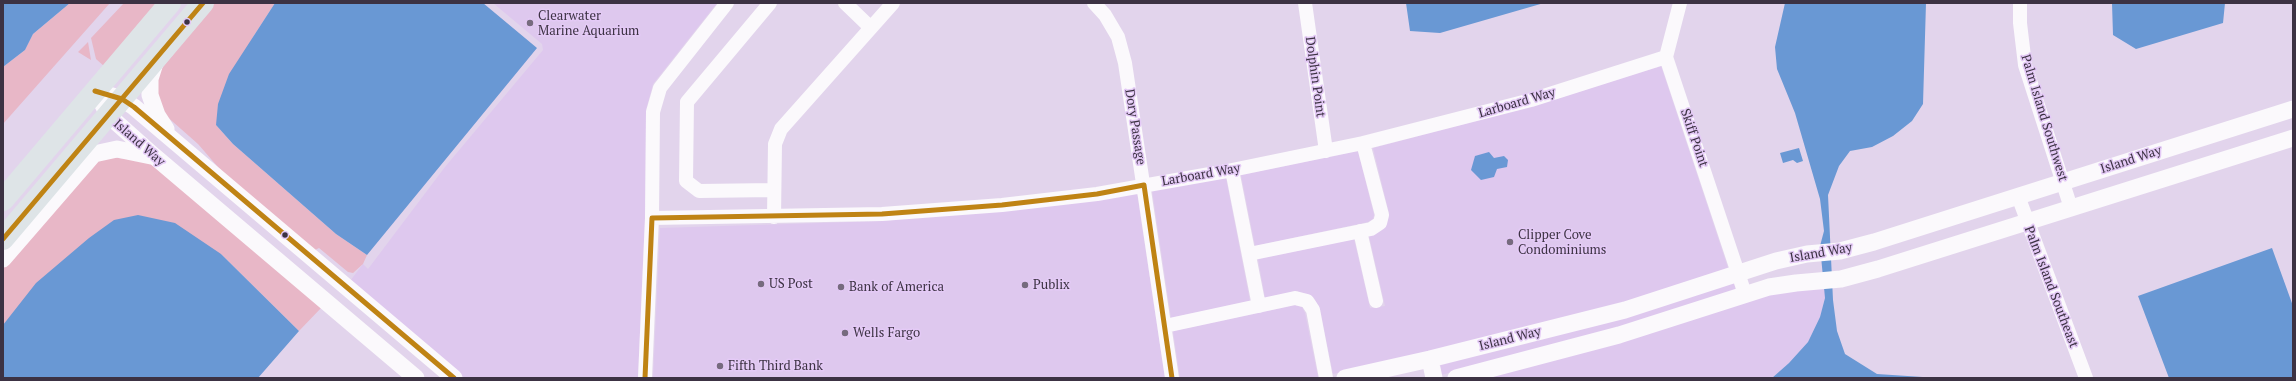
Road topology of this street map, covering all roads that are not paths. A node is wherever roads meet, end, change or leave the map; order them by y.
1 (170, 3) edge
2 (203, 3) edge
3 (727, 3) edge
4 (770, 3) edge
5 (844, 3) edge
6 (893, 3) edge
7 (1094, 3) edge
8 (1305, 3) edge
9 (1680, 3) edge
10 (2020, 3) edge
11 (871, 28) junction
12 (1666, 57) junction
13 (156, 59) junction
14 (95, 91) junction
15 (122, 99) junction
16 (2293, 109) edge
17 (108, 116) junction
18 (2293, 138) edge
19 (172, 139) junction
20 (1363, 143) junction
21 (1326, 151) junction
22 (154, 156) junction
23 (1232, 170) junction
24 (2063, 182) junction
25 (1144, 185) junction
26 (774, 190) junction
27 (2018, 196) junction
28 (3, 200) edge
29 (2071, 208) junction
30 (774, 216) junction
31 (652, 218) junction
32 (2026, 222) junction
33 (1360, 231) junction
34 (3, 239) edge
35 (1249, 254) junction
36 (3, 259) edge
37 (1738, 272) junction
38 (1745, 294) junction
39 (1376, 301) dead end
40 (1259, 306) junction
41 (1165, 326) junction
42 (1430, 359) junction
43 (416, 378) edge
44 (454, 378) edge
45 (646, 378) edge
46 (1172, 378) edge
47 (1326, 378) edge
48 (1344, 378) edge
49 (1434, 378) edge
50 (1456, 378) edge
51 (2086, 378) edge

1 - 14 main road
2 - 13 main road
3 - 31 street
4 - 26 street
5 - 11 street
6 - 11 street
7 - 25 street, Dory Passage
8 - 21 street, Dolphin Point
9 - 12 street
10 - 24 street, Palm Island Southwest
11 - 26 street
12 - 20 street, Larboard Way
12 - 37 street, Skiff Point
13 - 15 main road
13 - 19 street
14 - 15 street, Island Way
14 - 17 street, Island Way
14 - 28 main road
15 - 17 main road
15 - 19 street, Island Way
16 - 24 street, Island Way
17 - 22 street, Island Way
17 - 34 main road
18 - 29 street, Island Way
19 - 44 street, Island Way
20 - 21 street, Larboard Way
20 - 33 street
21 - 23 street, Larboard Way
22 - 36 street
22 - 43 street, Island Way
23 - 25 street, Larboard Way
23 - 35 street
24 - 27 street, Island Way
24 - 29 street, Palm Island Southwest
25 - 30 street, Larboard Way
25 - 41 street, Dory Passage
26 - 30 street
27 - 32 street, Palm Island Southeast
27 - 37 street, Island Way
29 - 32 street, Island Way
30 - 31 street, Larboard Way
31 - 45 street
32 - 38 street, Island Way
32 - 51 street, Palm Island Southeast
33 - 35 street
33 - 39 street
35 - 40 street
37 - 38 street, Skiff Point
37 - 42 street, Island Way
38 - 50 street, Island Way
40 - 41 street
40 - 47 street
41 - 46 street, Dory Passage
42 - 48 street, Island Way
42 - 49 street

